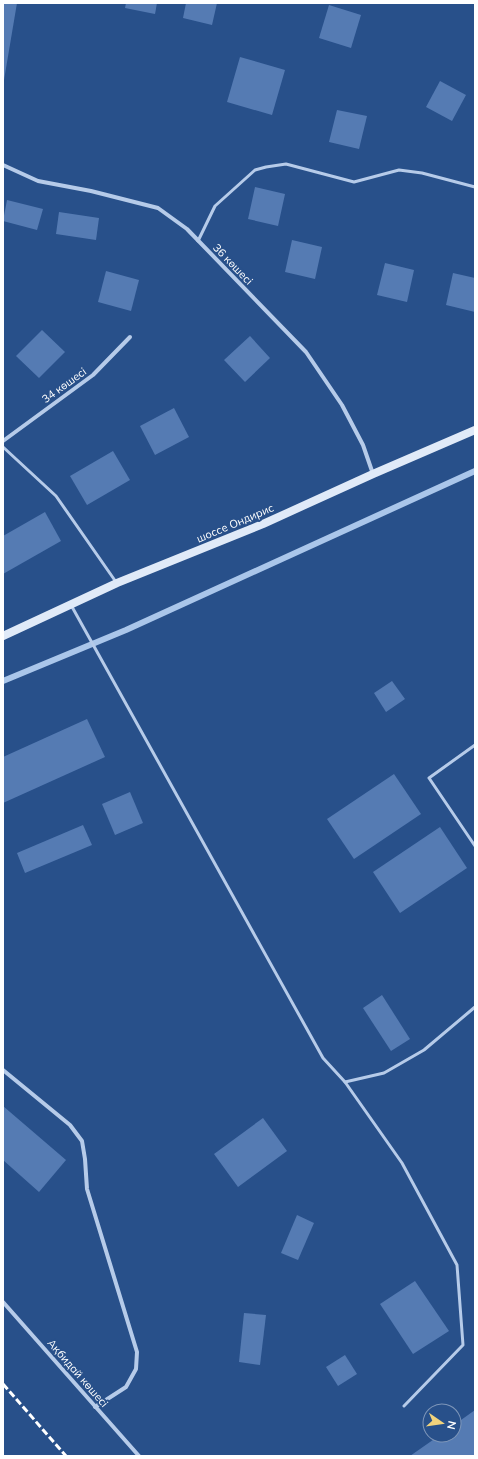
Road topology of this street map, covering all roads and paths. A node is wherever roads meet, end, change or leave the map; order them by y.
1 (3, 165) edge
2 (475, 187) edge
3 (198, 241) junction
4 (130, 337) dead end
5 (475, 430) edge
6 (3, 441) edge
7 (3, 447) edge
8 (373, 474) junction
9 (117, 583) junction
10 (71, 605) junction
11 (3, 636) edge
12 (475, 745) edge
13 (475, 846) edge
14 (475, 1007) edge
15 (3, 1070) edge
16 (345, 1082) junction
17 (3, 1302) edge
18 (404, 1406) dead end
19 (95, 1407) junction
20 (139, 1456) edge

1 - 3 street, 36 көшесі
2 - 3 lane
3 - 8 street, 36 көшесі
4 - 6 street, 34 көшесі
5 - 8 main road, шоссе Ондирис
7 - 9 lane
8 - 9 main road, шоссе Ондирис
9 - 10 main road, шоссе Ондирис
10 - 11 main road, шоссе Ондирис
10 - 16 lane
12 - 13 lane
14 - 16 lane
15 - 19 street
16 - 18 lane
17 - 19 street, Ақбидай көшесі
19 - 20 street, Ақбидай көшесі

